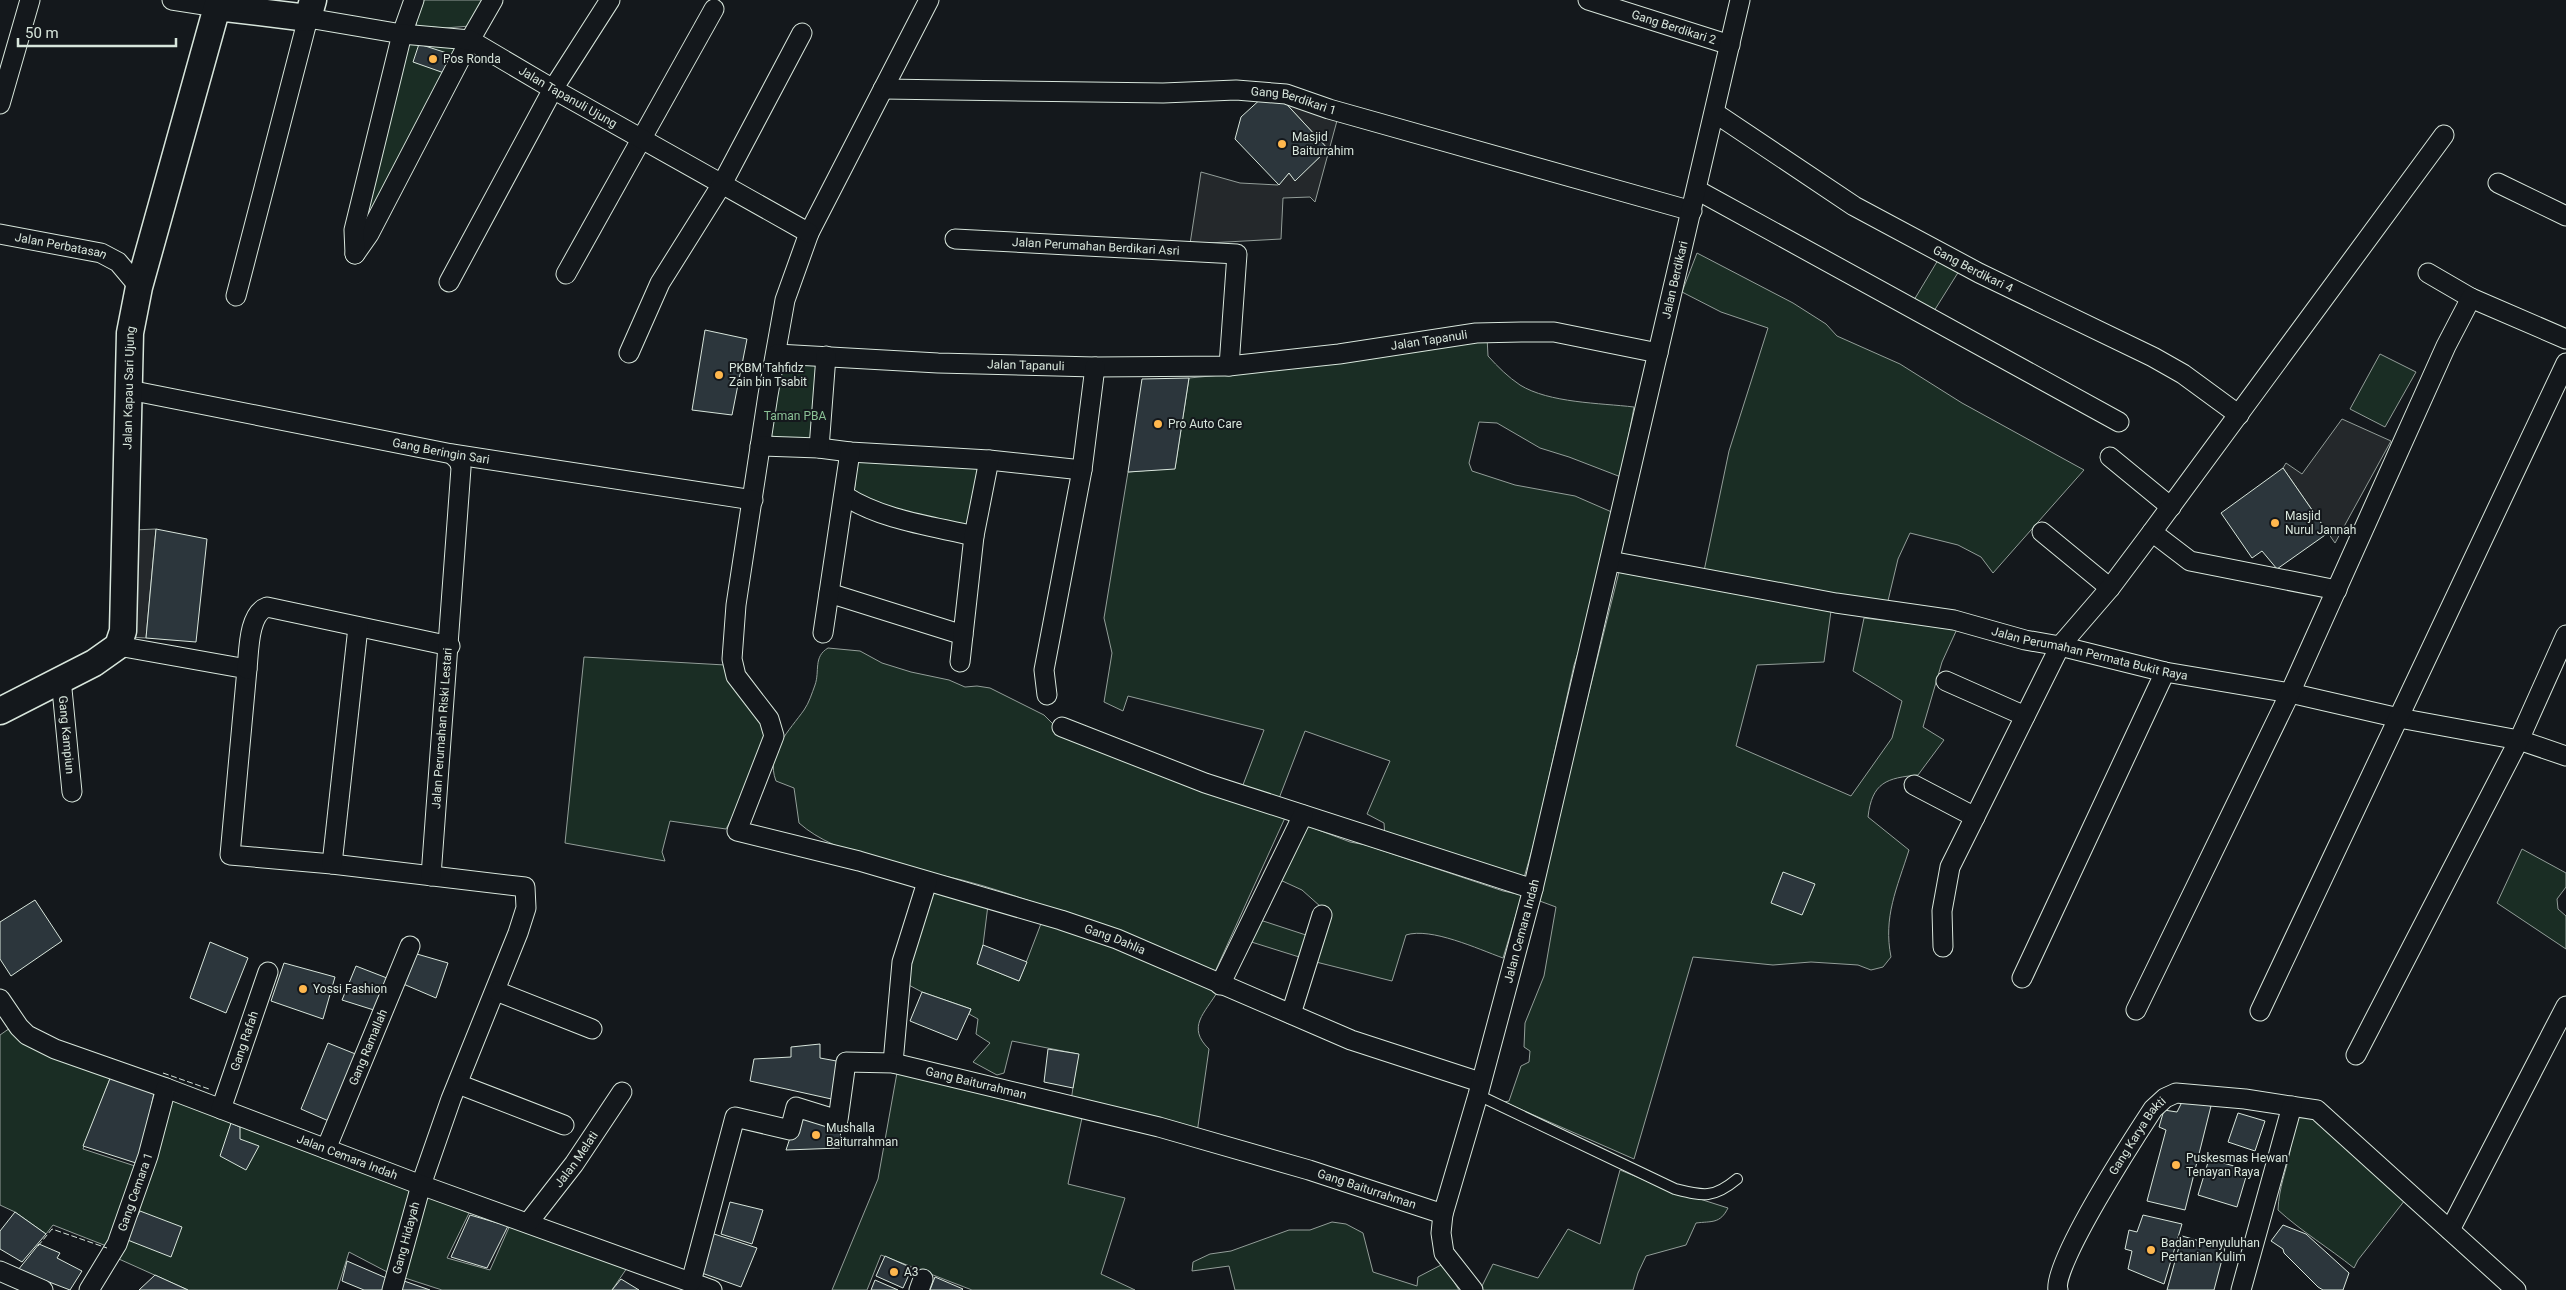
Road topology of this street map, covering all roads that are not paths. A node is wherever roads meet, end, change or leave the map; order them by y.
1 (30, 0) edge
2 (172, 0) edge
3 (414, 0) edge
4 (493, 0) edge
5 (610, 0) edge
6 (929, 0) edge
7 (1588, 0) edge
8 (1740, 0) edge
9 (217, 7) junction
10 (310, 9) edge
11 (714, 9) dead end
12 (802, 33) dead end
13 (402, 34) junction
14 (470, 40) junction
15 (1730, 45) junction
16 (553, 89) junction
17 (883, 89) junction
18 (0, 104) edge
19 (1715, 112) junction
20 (2444, 135) dead end
21 (642, 138) junction
22 (2498, 183) dead end
23 (722, 184) junction
24 (1697, 190) junction
25 (1692, 211) junction
26 (2566, 216) edge
27 (809, 233) junction
28 (0, 234) edge
29 (955, 239) dead end
30 (2428, 273) dead end
31 (566, 274) dead end
32 (449, 282) dead end
33 (139, 287) junction
34 (236, 296) dead end
35 (2470, 298) junction
36 (2566, 339) edge
37 (629, 353) dead end
38 (1658, 353) junction
39 (776, 354) junction
40 (826, 356) junction
41 (2566, 363) edge
42 (1229, 366) junction
43 (1095, 367) junction
44 (129, 390) junction
45 (2239, 415) junction
46 (2119, 422) dead end
47 (760, 446) junction
48 (819, 448) junction
49 (850, 452) junction
50 (452, 454) junction
51 (2110, 457) dead end
52 (989, 460) junction
53 (1082, 470) junction
54 (844, 496) junction
55 (753, 500) junction
56 (2171, 507) junction
57 (2042, 532) dead end
58 (2152, 532) junction
59 (974, 536) junction
60 (1610, 561) junction
61 (2110, 588) junction
62 (2337, 590) junction
63 (829, 593) junction
64 (358, 627) junction
65 (823, 633) dead end
66 (963, 635) junction
67 (2566, 635) edge
68 (118, 646) junction
69 (450, 646) junction
70 (2060, 646) junction
71 (960, 662) dead end
72 (246, 669) junction
73 (2165, 672) junction
74 (61, 679) junction
75 (1946, 681) dead end
76 (2290, 693) junction
77 (1047, 696) dead end
78 (0, 711) edge
79 (2025, 716) junction
80 (2399, 718) junction
81 (1062, 727) dead end
82 (2519, 740) junction
83 (2566, 756) edge
84 (1914, 785) dead end
85 (72, 792) dead end
86 (1303, 814) junction
87 (1975, 817) junction
88 (332, 864) junction
89 (431, 876) junction
90 (927, 882) junction
91 (525, 887) joint
92 (1533, 889) junction
93 (1322, 915) dead end
94 (410, 946) dead end
95 (1943, 947) dead end
96 (268, 972) dead end
97 (2022, 978) dead end
98 (1220, 985) junction
99 (496, 991) junction
100 (0, 999) edge
101 (2566, 1006) edge
102 (2136, 1010) dead end
103 (2260, 1011) dead end
104 (1291, 1014) junction
105 (592, 1029) dead end
106 (2356, 1055) dead end
107 (893, 1063) junction
108 (458, 1084) junction
109 (166, 1088) junction
110 (1479, 1089) junction
111 (622, 1092) dead end
112 (2292, 1106) junction
113 (221, 1109) junction
114 (564, 1125) dead end
115 (326, 1149) junction
116 (1737, 1180) dead end
117 (420, 1185) junction
118 (1443, 1214) junction
119 (528, 1223) junction
120 (2450, 1230) junction
121 (0, 1271) edge
122 (691, 1282) junction
123 (43, 1290) edge
124 (89, 1290) edge
125 (392, 1290) edge
126 (712, 1290) edge
127 (1473, 1290) edge
128 (2058, 1290) edge
129 (2241, 1290) edge
130 (2516, 1290) edge

1 - 18 street
2 - 9 street
3 - 13 street
4 - 14 street
5 - 16 street
6 - 17 street
7 - 15 street, Gang Berdikari 2
8 - 15 street, Jalan Berdikari
9 - 10 street
9 - 33 street, Jalan Kapau Sari Ujung
10 - 13 street, Jalan Tapanuli Ujung
10 - 34 street
11 - 21 street
12 - 23 street
13 - 14 street, Jalan Tapanuli Ujung
13 - 14 street
14 - 16 street, Jalan Tapanuli Ujung
15 - 19 street, Jalan Berdikari
16 - 21 street, Jalan Tapanuli Ujung
16 - 32 street
17 - 25 street, Gang Berdikari 1
17 - 27 street
19 - 24 street, Jalan Berdikari
19 - 45 street, Gang Berdikari 4
20 - 45 street
21 - 23 street, Jalan Tapanuli Ujung
21 - 31 street
22 - 26 street
23 - 27 street, Jalan Tapanuli Ujung
23 - 37 street
24 - 25 street, Jalan Berdikari
24 - 46 street
25 - 38 street, Jalan Berdikari
27 - 39 street
28 - 33 street, Jalan Perbatasan
29 - 42 street, Jalan Perumahan Berdikari Asri
30 - 35 street
33 - 44 street, Jalan Kapau Sari Ujung
35 - 36 street
35 - 62 street
38 - 42 street, Jalan Tapanuli
38 - 60 street, Jalan Berdikari
39 - 40 street, Jalan Tapanuli
39 - 47 street
40 - 43 street, Jalan Tapanuli
40 - 48 street
41 - 80 street
42 - 43 street, Jalan Tapanuli
43 - 53 street
44 - 50 street, Gang Beringin Sari
44 - 68 street, Jalan Kapau Sari Ujung
45 - 56 street
47 - 48 street
47 - 55 street
48 - 49 street
49 - 52 street
49 - 54 street
50 - 55 street, Gang Beringin Sari
50 - 69 street
51 - 56 street
52 - 53 street
52 - 59 street
53 - 77 street
54 - 59 street
54 - 63 street
55 - 90 street, Gang Dahlia
56 - 58 street
57 - 61 street
58 - 61 street
58 - 62 street
59 - 66 street
60 - 70 street, Jalan Perumahan Permata Bukit Raya
60 - 92 street, Jalan Cemara Indah
61 - 70 street
62 - 76 street
63 - 65 street
63 - 66 street
64 - 69 street, Jalan Perumahan Riski Lestari
64 - 72 street, Jalan Perumahan Riski Lestari
64 - 88 street
66 - 71 street
67 - 82 street
68 - 72 street
68 - 74 street
69 - 89 street, Jalan Perumahan Riski Lestari
70 - 73 street, Jalan Perumahan Permata Bukit Raya
70 - 79 street
72 - 88 street, Jalan Perumahan Riski Lestari
73 - 76 street, Jalan Perumahan Permata Bukit Raya
73 - 97 street
74 - 78 street
74 - 85 street, Gang Kampiun
75 - 79 street
76 - 80 street, Jalan Perumahan Permata Bukit Raya
76 - 102 street
79 - 87 street
80 - 82 street, Jalan Perumahan Permata Bukit Raya
80 - 103 street
81 - 86 street
82 - 83 street, Jalan Perumahan Permata Bukit Raya
82 - 106 street
84 - 87 street
86 - 92 street
86 - 98 street
87 - 95 street
88 - 89 street, Jalan Perumahan Riski Lestari
89 - 91 street, Jalan Perumahan Riski Lestari
90 - 98 street, Gang Dahlia
90 - 107 street
91 - 99 street, Gang Hidayah
92 - 110 street, Jalan Cemara Indah
93 - 104 street
94 - 115 street, Gang Ramallah
96 - 113 street, Gang Rafah
98 - 104 street, Gang Dahlia
99 - 105 street
99 - 108 street, Gang Hidayah
100 - 109 street, Jalan Cemara Indah
101 - 120 street
104 - 110 street, Gang Dahlia
107 - 118 street, Gang Baiturrahman
107 - 122 street, Gang Baiturrahman
108 - 114 street
108 - 117 street, Gang Hidayah
109 - 113 street, Jalan Cemara Indah
109 - 124 street, Gang Cemara 1
110 - 116 lane
110 - 118 street, Jalan Cemara Indah
111 - 119 street, Jalan Melati
112 - 120 street, Gang Karya Bakti
112 - 128 street, Gang Karya Bakti
112 - 129 street
113 - 115 street, Jalan Cemara Indah
115 - 117 street, Jalan Cemara Indah
117 - 119 street, Jalan Cemara Indah
117 - 125 street, Gang Hidayah
118 - 127 street, Jalan Cemara Indah
119 - 122 street, Jalan Cemara Indah
120 - 130 street, Gang Karya Bakti
121 - 123 street
122 - 126 street, Jalan Cemara Indah

